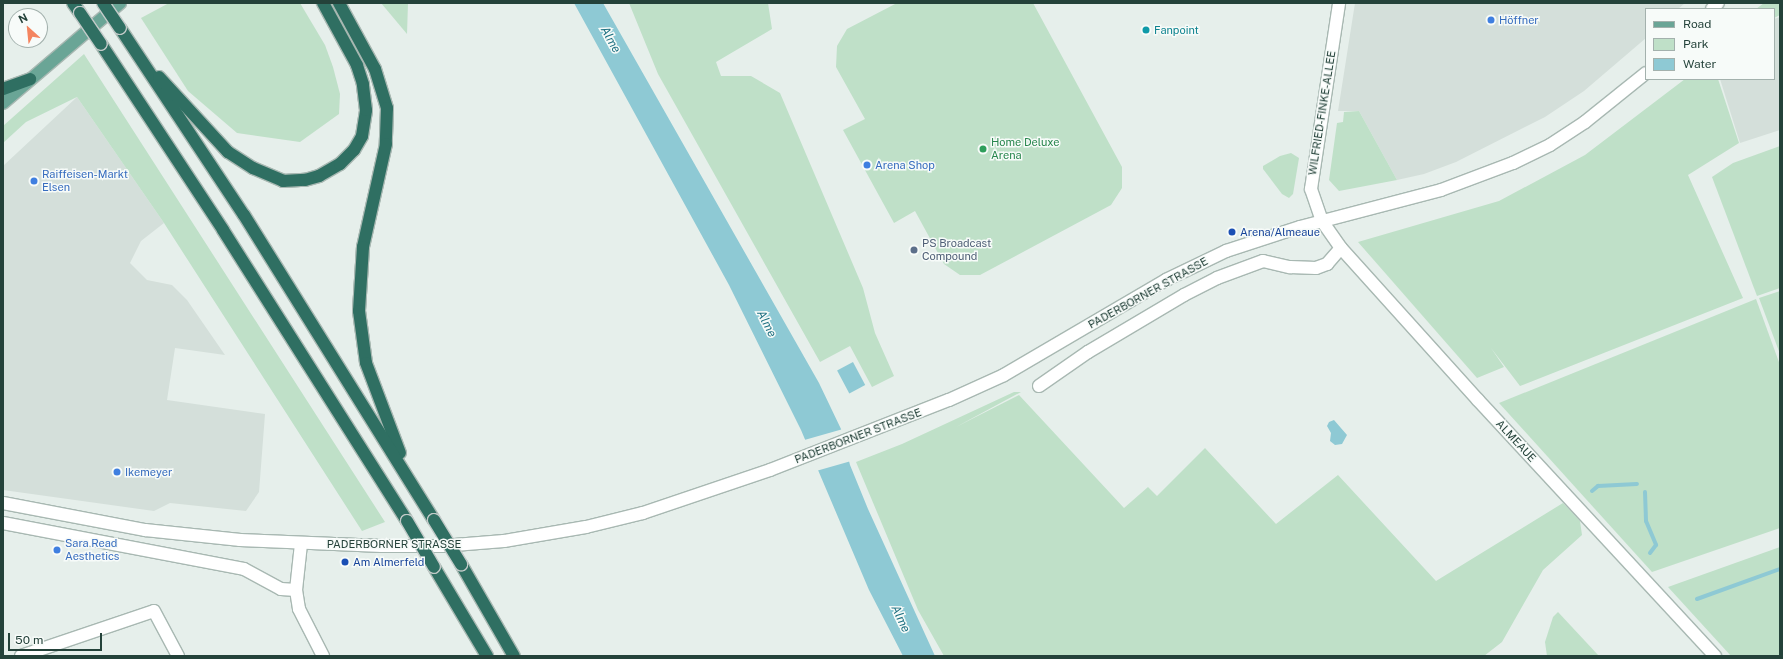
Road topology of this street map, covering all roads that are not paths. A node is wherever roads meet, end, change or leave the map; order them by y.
1 (103, 3) edge
2 (120, 3) edge
3 (323, 3) edge
4 (340, 3) edge
5 (1339, 3) edge
6 (77, 8) edge
7 (133, 48) junction
8 (1645, 74) edge
9 (30, 79) junction
10 (3, 89) edge
11 (3, 103) edge
12 (1322, 221) junction
13 (1341, 248) junction
14 (1039, 386) dead end
15 (409, 479) junction
16 (3, 503) edge
17 (3, 523) edge
18 (301, 544) junction
19 (296, 590) junction
20 (21, 656) edge
21 (178, 656) edge
22 (324, 656) edge
23 (487, 656) edge
24 (514, 656) edge
25 (1715, 656) edge

1 - 7 highway, bridge
2 - 9 main road
3 - 7 highway
4 - 15 highway
5 - 12 street, WILFRIED-FINKE-ALLEE
6 - 23 highway, bridge
7 - 15 highway
8 - 12 street, PADERBORNER STRASSE
9 - 10 highway
9 - 11 main road
12 - 13 street, ALMEAUE
12 - 18 street, PADERBORNER STRASSE
13 - 14 street, PADERBORNER STRASSE
13 - 25 street, ALMEAUE
15 - 24 highway, bridge
16 - 18 street, PADERBORNER STRASSE
17 - 19 street
18 - 19 street
19 - 22 street
20 - 21 street

